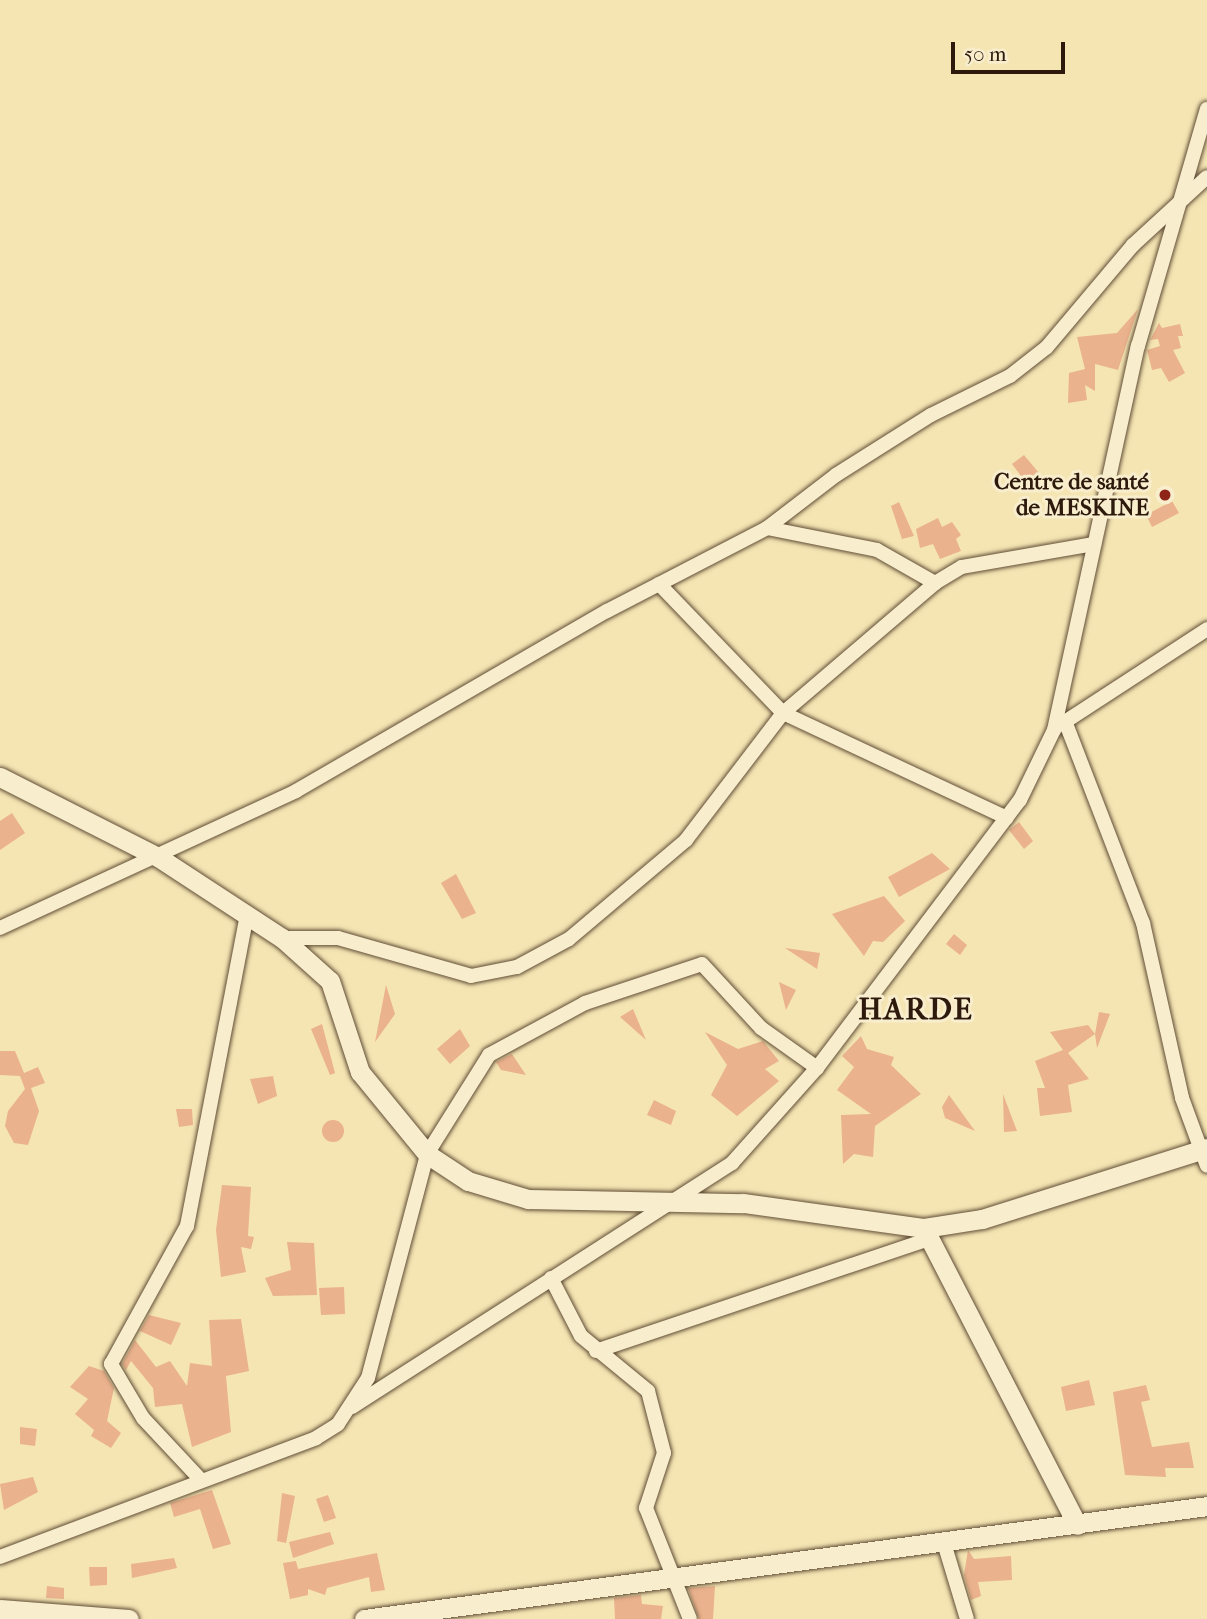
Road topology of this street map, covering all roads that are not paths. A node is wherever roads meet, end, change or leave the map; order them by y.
1 (1207, 109) edge
2 (1207, 177) edge
3 (1184, 195) junction
4 (767, 528) junction
5 (1094, 544) junction
6 (934, 583) junction
7 (659, 584) junction
8 (1207, 629) edge
9 (783, 713) junction
10 (1060, 725) junction
11 (0, 777) edge
12 (1007, 818) junction
13 (158, 858) junction
14 (246, 920) junction
15 (0, 928) edge
16 (282, 938) junction
17 (817, 1068) junction
18 (427, 1154) junction
19 (1205, 1155) edge
20 (674, 1205) junction
21 (926, 1233) junction
22 (551, 1278) junction
23 (596, 1351) junction
24 (352, 1407) junction
25 (200, 1479) junction
26 (1207, 1506) edge
27 (1077, 1525) junction
28 (944, 1543) junction
29 (0, 1557) edge
30 (678, 1581) junction
31 (0, 1609) edge
32 (130, 1619) edge
33 (364, 1619) edge
34 (690, 1619) edge
35 (967, 1619) edge

1 - 3 street
2 - 3 street
3 - 4 street
3 - 5 street
4 - 6 street
4 - 7 street
5 - 6 street
5 - 10 street
6 - 9 street
7 - 9 street
7 - 13 street
8 - 10 street
9 - 12 street
9 - 16 street
10 - 12 street
10 - 19 street
11 - 13 street
12 - 17 street
13 - 14 street
13 - 15 street
14 - 16 street
14 - 25 street
16 - 18 street
17 - 18 street
17 - 20 street
18 - 20 street
18 - 24 street
19 - 21 street
20 - 21 street
20 - 22 street
21 - 23 street
21 - 27 street
22 - 23 street
22 - 24 street
23 - 30 street
24 - 25 street
25 - 29 street
26 - 27 street
27 - 28 street
28 - 30 street
28 - 35 street
30 - 33 street
30 - 34 street
31 - 32 street

